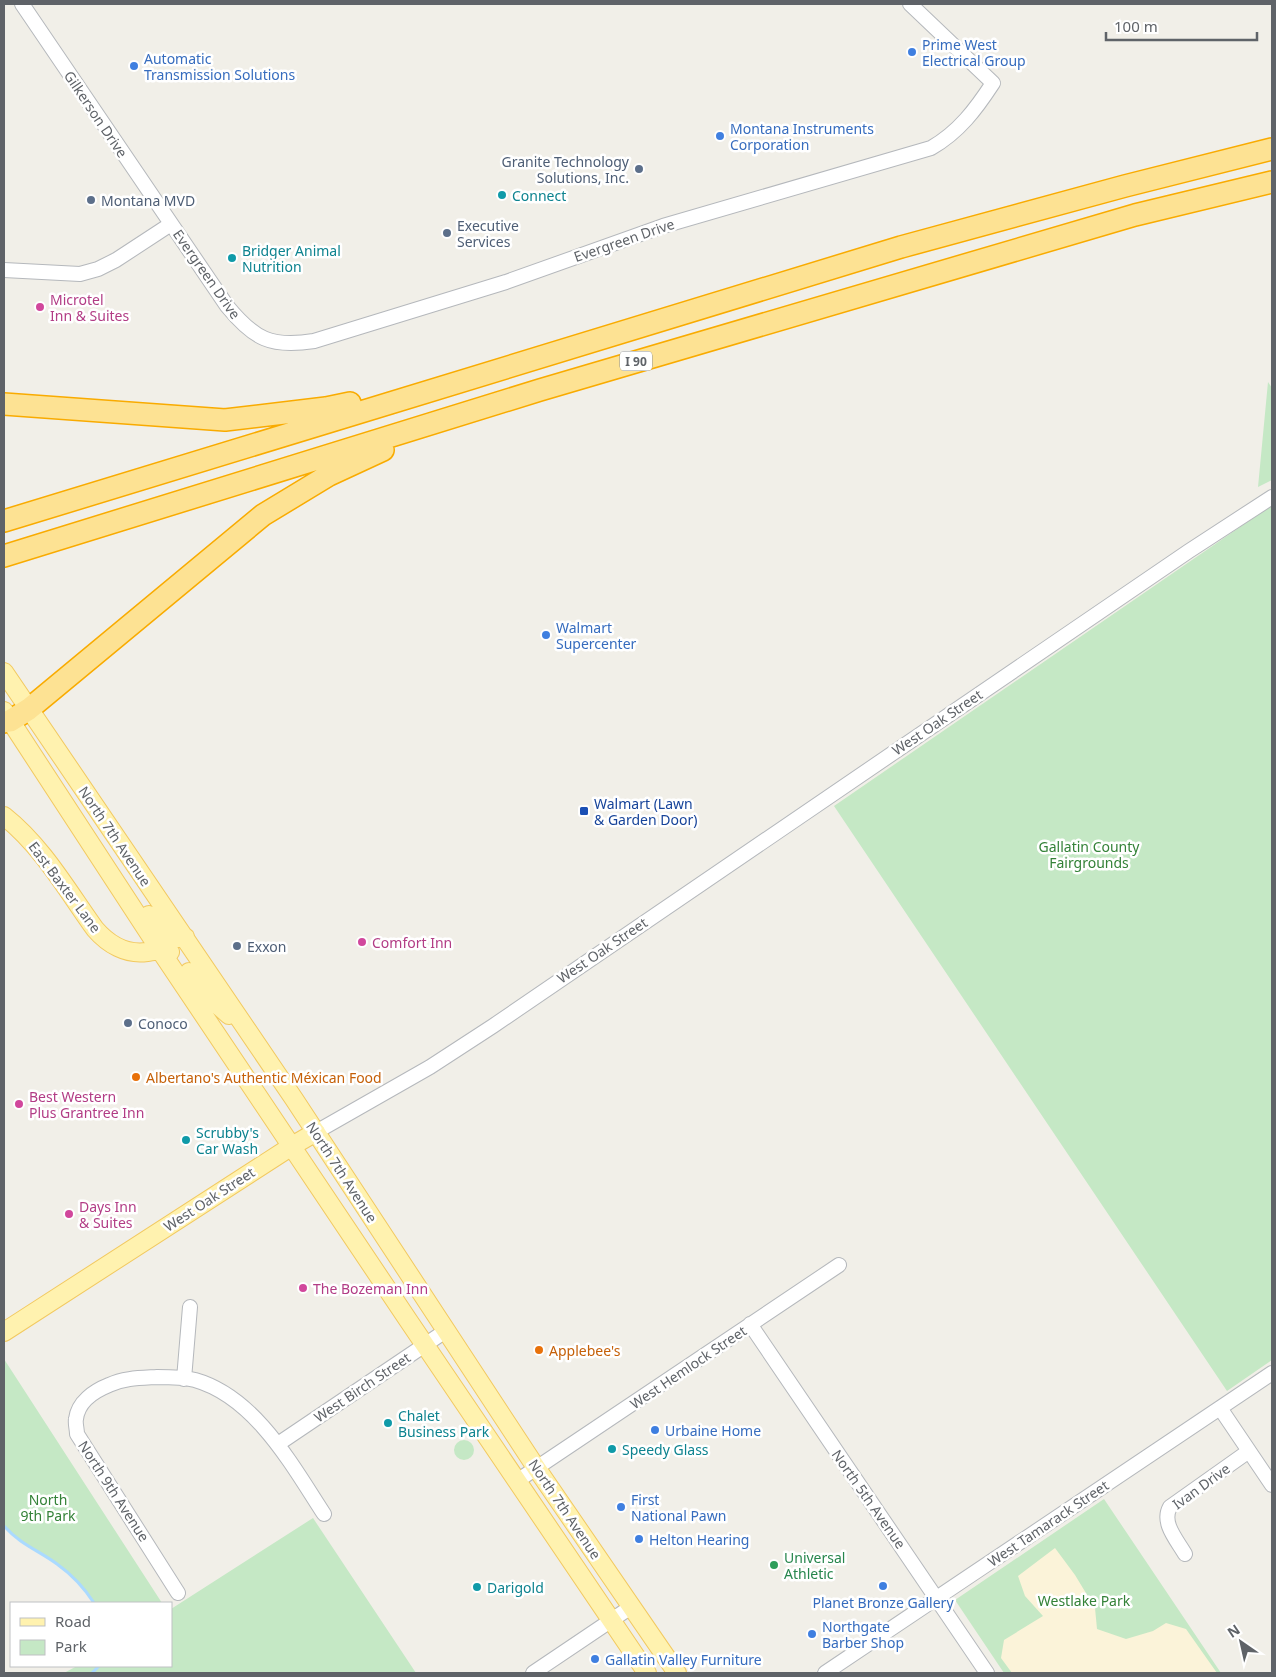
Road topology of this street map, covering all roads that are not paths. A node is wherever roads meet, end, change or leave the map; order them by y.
1 (22, 4) edge
2 (910, 4) edge
3 (1272, 149) edge
4 (1272, 182) edge
5 (171, 224) junction
6 (4, 270) edge
7 (516, 365) junction
8 (540, 390) junction
9 (4, 404) edge
10 (1272, 497) edge
11 (4, 522) edge
12 (4, 556) edge
13 (4, 672) edge
14 (29, 709) junction
15 (6, 718) edge
16 (4, 816) edge
17 (78, 824) junction
18 (185, 937) junction
19 (160, 950) junction
20 (250, 1034) junction
21 (316, 1132) junction
22 (292, 1146) junction
23 (838, 1265) dead end
24 (190, 1307) dead end
25 (750, 1324) junction
26 (447, 1330) junction
27 (4, 1332) edge
28 (425, 1345) junction
29 (1272, 1373) edge
30 (184, 1378) junction
31 (1220, 1408) junction
32 (278, 1444) junction
33 (1249, 1451) junction
34 (537, 1469) junction
35 (517, 1481) junction
36 (1272, 1485) edge
37 (324, 1514) dead end
38 (1186, 1554) dead end
39 (178, 1592) dead end
40 (937, 1598) junction
41 (631, 1606) junction
42 (611, 1621) junction
43 (533, 1673) edge
44 (646, 1673) edge
45 (677, 1673) edge
46 (825, 1673) edge
47 (987, 1673) edge

1 - 5 street, Gilkerson Drive
2 - 5 street, Evergreen Drive
3 - 7 highway, I 90
4 - 8 highway, I 90
5 - 6 street
7 - 9 highway
7 - 11 highway, I 90
8 - 12 highway, I 90
8 - 14 highway
10 - 21 street, West Oak Street
13 - 14 main road, North 7th Avenue
14 - 15 highway
14 - 18 main road, North 7th Avenue
15 - 17 main road, North 7th Avenue
16 - 19 main road, East Baxter Lane
17 - 18 main road
17 - 19 main road, North 7th Avenue
18 - 20 main road, North 7th Avenue
19 - 20 main road
19 - 22 main road, North 7th Avenue
20 - 21 main road, North 7th Avenue
21 - 22 main road, West Oak Street
21 - 26 main road, North 7th Avenue
22 - 27 main road, West Oak Street
22 - 28 main road, North 7th Avenue
23 - 25 street, West Hemlock Street
24 - 30 street
25 - 34 street, West Hemlock Street
25 - 40 street, North 5th Avenue
26 - 28 street, West Birch Street
26 - 34 main road, North 7th Avenue
28 - 32 street, West Birch Street
28 - 35 main road, North 7th Avenue
29 - 31 street, West Tamarack Street
30 - 32 street, North 9th Avenue
30 - 39 street, North 9th Avenue
31 - 33 street
31 - 40 street, West Tamarack Street
32 - 37 street, North 9th Avenue
33 - 36 street
33 - 38 street, Ivan Drive
34 - 35 street, West Hemlock Street
34 - 41 main road, North 7th Avenue
35 - 42 main road, North 7th Avenue
40 - 46 street, West Tamarack Street
40 - 47 street, North 5th Avenue
41 - 42 street
41 - 45 main road, North 7th Avenue
42 - 43 street
42 - 44 main road, North 7th Avenue

